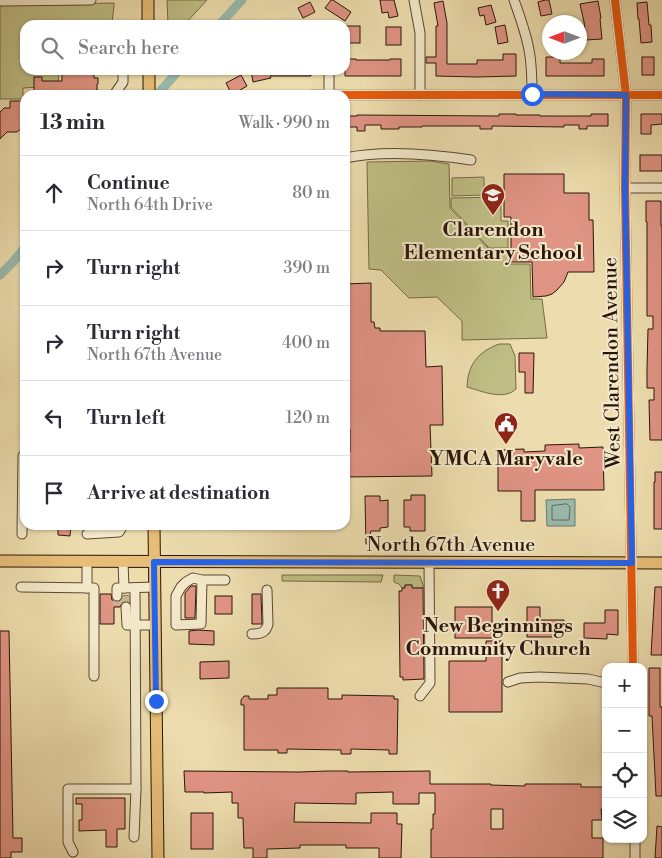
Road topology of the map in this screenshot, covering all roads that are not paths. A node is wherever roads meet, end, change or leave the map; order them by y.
1 (91, 0) edge
2 (148, 0) edge
3 (414, 0) edge
4 (514, 0) edge
5 (614, 0) edge
6 (0, 1) edge
7 (148, 20) edge
8 (123, 75) edge
9 (149, 75) edge
10 (329, 75) edge
11 (117, 90) edge
12 (149, 90) edge
13 (328, 90) edge
14 (532, 94) junction
15 (350, 95) edge
16 (420, 95) junction
17 (626, 95) junction
18 (662, 95) edge
19 (350, 157) edge
20 (471, 160) dead end
21 (625, 188) junction
22 (662, 188) edge
23 (22, 530) edge
24 (120, 530) edge
25 (154, 530) edge
26 (22, 534) dead end
27 (87, 534) dead end
28 (0, 561) edge
29 (87, 562) junction
30 (123, 562) junction
31 (154, 562) junction
32 (429, 563) junction
33 (632, 563) junction
34 (662, 563) edge
35 (202, 580) junction
36 (225, 580) dead end
37 (21, 587) dead end
38 (154, 587) junction
39 (87, 588) junction
40 (268, 590) dead end
41 (126, 591) junction
42 (122, 607) tunnel mouth
43 (136, 625) junction
44 (155, 625) junction
45 (252, 634) dead end
46 (633, 663) edge
47 (94, 676) dead end
48 (602, 681) edge
49 (508, 682) dead end
50 (420, 696) dead end
51 (136, 789) junction
52 (134, 837) dead end
53 (635, 843) edge
54 (73, 852) dead end
55 (158, 858) edge
56 (635, 858) edge

1 - 6 street
2 - 7 main road
3 - 16 street
4 - 14 street
5 - 17 street, West Clarendon Avenue
8 - 11 street
9 - 12 main road
10 - 13 street
14 - 16 street
14 - 17 street
15 - 16 street
17 - 18 street
17 - 21 street, West Clarendon Avenue
19 - 20 street
21 - 22 street
21 - 33 street, West Clarendon Avenue
23 - 26 street
24 - 27 street
25 - 31 main road
28 - 29 main road, North 67th Avenue
29 - 30 main road, North 67th Avenue
29 - 39 street
30 - 31 main road, North 67th Avenue
30 - 41 street
31 - 32 main road, North 67th Avenue
31 - 38 main road
32 - 33 main road, North 67th Avenue
32 - 50 street
33 - 34 main road, North 67th Avenue
33 - 46 street, West Clarendon Avenue
35 - 35 street
35 - 36 street
37 - 39 street
38 - 41 street
38 - 44 main road
39 - 47 street
40 - 45 street
41 - 43 street
42 - 43 street
43 - 44 street
43 - 51 street
44 - 55 main road
48 - 49 street
51 - 52 street
51 - 54 street
53 - 56 street

